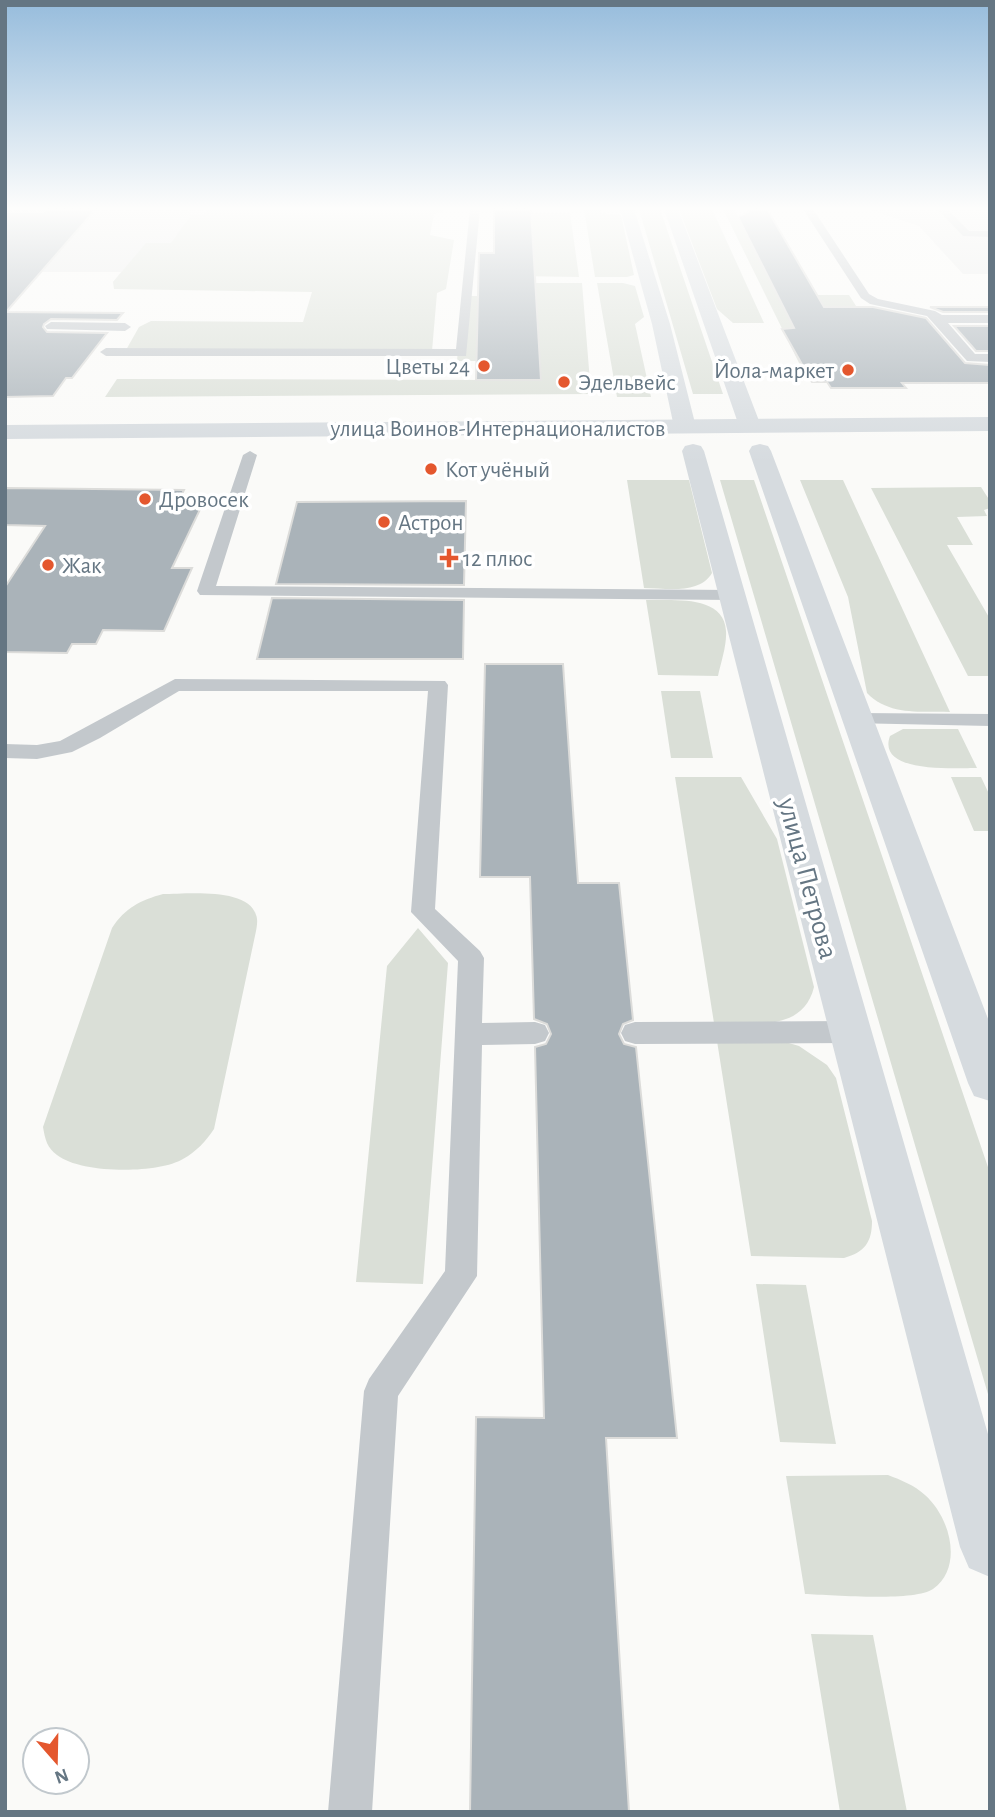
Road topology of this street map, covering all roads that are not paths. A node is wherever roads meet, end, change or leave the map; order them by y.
1 (467, 294) edge
2 (652, 294) edge
3 (702, 294) edge
4 (864, 294) edge
5 (939, 319) junction
6 (990, 319) edge
7 (51, 326) dead end
8 (125, 327) dead end
9 (106, 352) dead end
10 (990, 358) edge
11 (990, 424) edge
12 (750, 426) junction
13 (5, 432) edge
14 (708, 445) junction
15 (786, 450) dead end
16 (760, 451) junction
17 (666, 452) dead end
18 (223, 455) dead end
19 (250, 455) junction
20 (278, 455) dead end
21 (732, 595) junction
22 (857, 719) junction
23 (990, 720) edge
24 (5, 751) edge
25 (850, 1032) junction
26 (535, 1033) dead end
27 (635, 1033) dead end
28 (470, 1034) junction
29 (990, 1083) edge
30 (990, 1546) edge
31 (350, 1812) edge

1 - 9 lane
2 - 14 main road, улица Петрова
3 - 12 main road
4 - 5 lane
5 - 6 lane
5 - 10 lane
7 - 8 lane
11 - 12 main road, улица Воинов-Интернационалистов
12 - 14 main road, улица Воинов-Интернационалистов
12 - 16 main road
13 - 14 main road, улица Воинов-Интернационалистов
14 - 16 main road, улица Воинов-Интернационалистов
14 - 17 main road, улица Воинов-Интернационалистов
14 - 21 main road, улица Петрова
15 - 16 main road, улица Воинов-Интернационалистов
16 - 22 main road
18 - 19 main road
19 - 20 main road
19 - 21 lane
21 - 25 main road, улица Петрова
22 - 23 lane
22 - 29 main road
24 - 28 lane
25 - 27 lane
25 - 30 main road, улица Петрова
26 - 28 lane
28 - 31 lane

